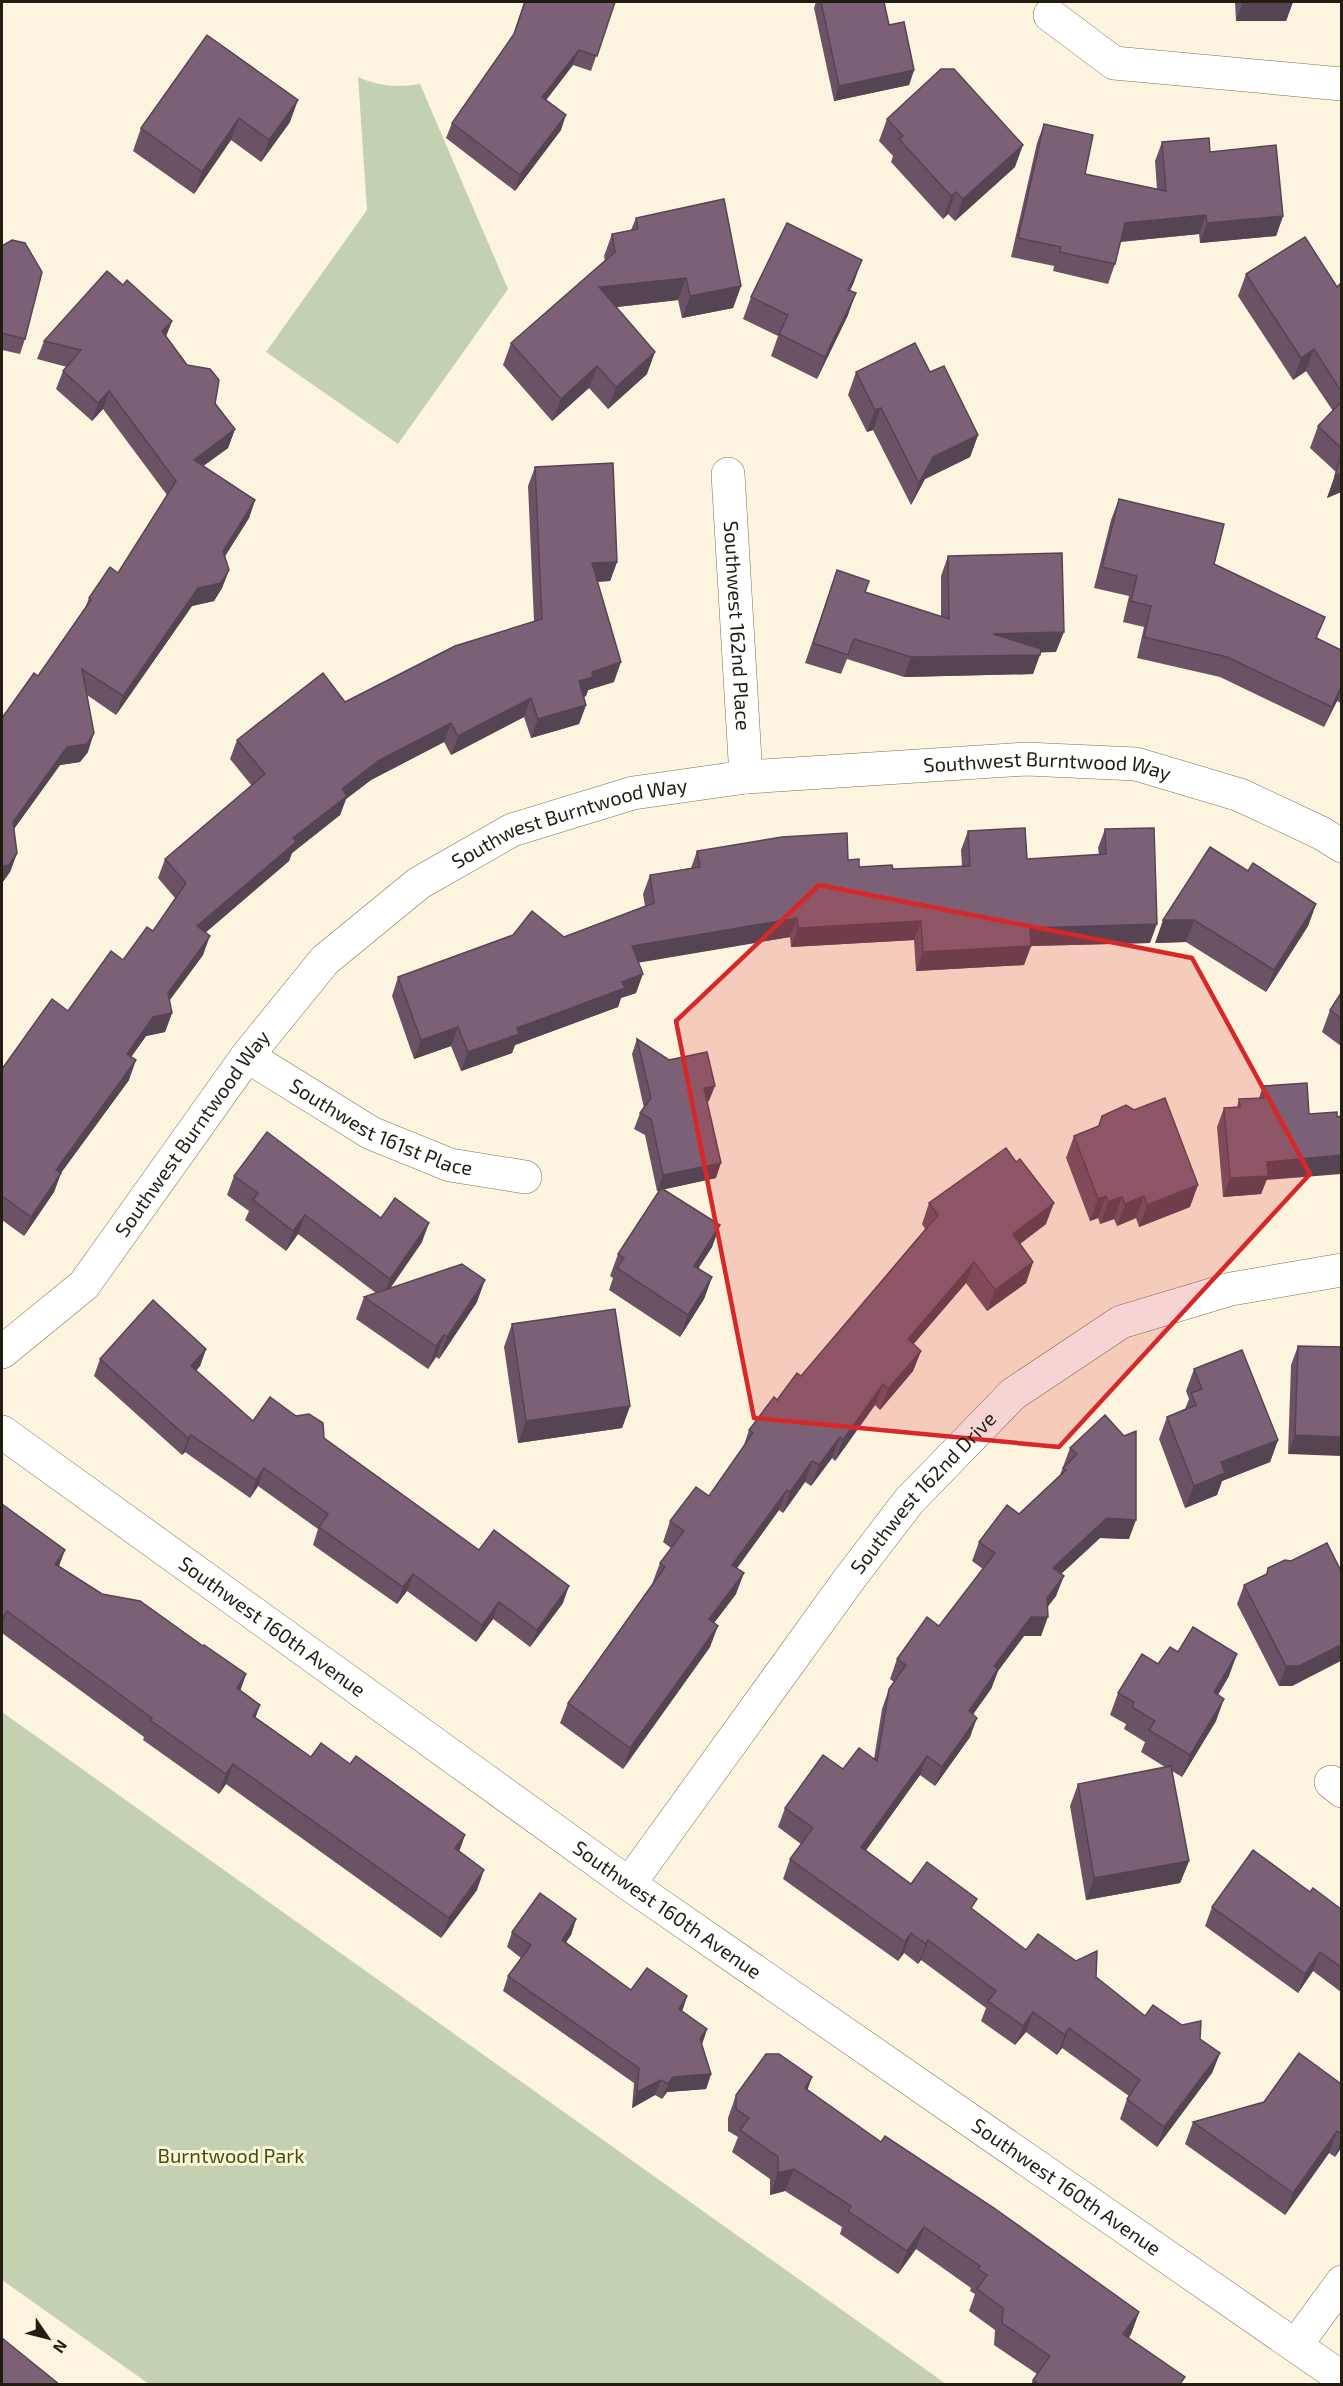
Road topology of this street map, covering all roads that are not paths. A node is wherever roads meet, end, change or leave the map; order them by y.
1 (1050, 15) dead end
2 (1341, 84) edge
3 (728, 474) dead end
4 (746, 777) junction
5 (1341, 846) edge
6 (247, 1056) junction
7 (525, 1177) dead end
8 (1341, 1270) edge
9 (2, 1352) edge
10 (2, 1432) edge
11 (629, 1884) junction
12 (1341, 2282) edge
13 (1296, 2345) junction
14 (1341, 2378) edge

1 - 2 street
3 - 4 street, Southwest 162nd Place
4 - 5 street, Southwest Burntwood Way
4 - 6 street, Southwest Burntwood Way
6 - 7 street, Southwest 161st Place
6 - 9 street, Southwest Burntwood Way
8 - 11 street, Southwest 162nd Drive
10 - 11 street, Southwest 160th Avenue
11 - 13 street, Southwest 160th Avenue
12 - 13 street
13 - 14 street, Southwest 160th Avenue

